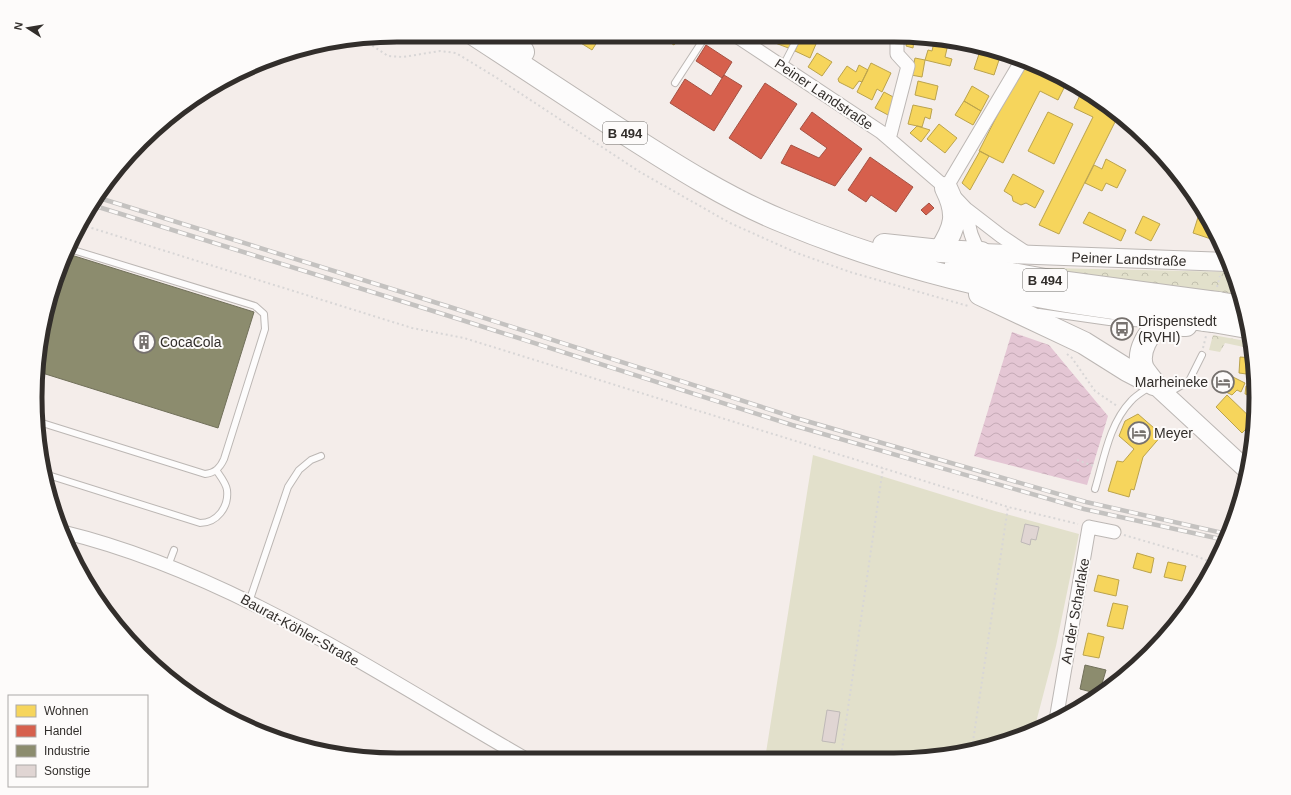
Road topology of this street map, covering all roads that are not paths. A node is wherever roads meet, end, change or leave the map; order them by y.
1 (486, 42) edge
2 (702, 42) edge
3 (746, 42) edge
4 (795, 42) edge
5 (897, 42) edge
6 (519, 44) edge
7 (1019, 65) edge
8 (783, 66) junction
9 (675, 83) dead end
10 (890, 139) junction
11 (946, 188) junction
12 (966, 209) junction
13 (884, 245) junction
14 (74, 250) edge
15 (940, 251) junction
16 (981, 253) junction
17 (1030, 255) junction
18 (1222, 262) edge
19 (933, 273) junction
20 (1013, 308) junction
21 (1238, 309) edge
22 (1211, 312) junction
23 (1164, 325) junction
24 (1241, 325) edge
25 (1202, 355) dead end
26 (1160, 389) junction
27 (43, 423) edge
28 (321, 456) dead end
29 (1242, 466) edge
30 (216, 470) junction
31 (51, 477) edge
32 (1095, 488) dead end
33 (1114, 532) road end
34 (69, 534) edge
35 (174, 550) dead end
36 (168, 566) junction
37 (250, 602) junction
38 (1057, 713) edge
39 (515, 753) edge

1 - 19 highway, B 494
2 - 9 lane
3 - 8 street, Peiner Landstraße
4 - 8 lane
5 - 10 street, Peiner Landstraße
6 - 13 highway, B 494
7 - 11 street
8 - 10 street, Peiner Landstraße
10 - 11 street, Peiner Landstraße
11 - 12 street, Peiner Landstraße
11 - 15 highway
12 - 16 street
12 - 17 street, Peiner Landstraße
13 - 15 highway
13 - 22 highway, B 494
14 - 30 lane
15 - 16 highway
16 - 17 street, Peiner Landstraße
17 - 18 street, Peiner Landstraße
19 - 20 highway
19 - 22 highway, B 494
20 - 23 lane
20 - 26 highway
21 - 22 highway, B 494
22 - 23 highway
22 - 24 highway, B 494
23 - 26 highway
25 - 26 lane
26 - 29 street
26 - 32 lane
27 - 30 lane
28 - 37 lane
30 - 31 lane
33 - 38 street, An der Scharlake
34 - 36 street, Baurat-Köhler-Straße
35 - 36 lane
36 - 37 street, Baurat-Köhler-Straße
37 - 39 street, Baurat-Köhler-Straße

